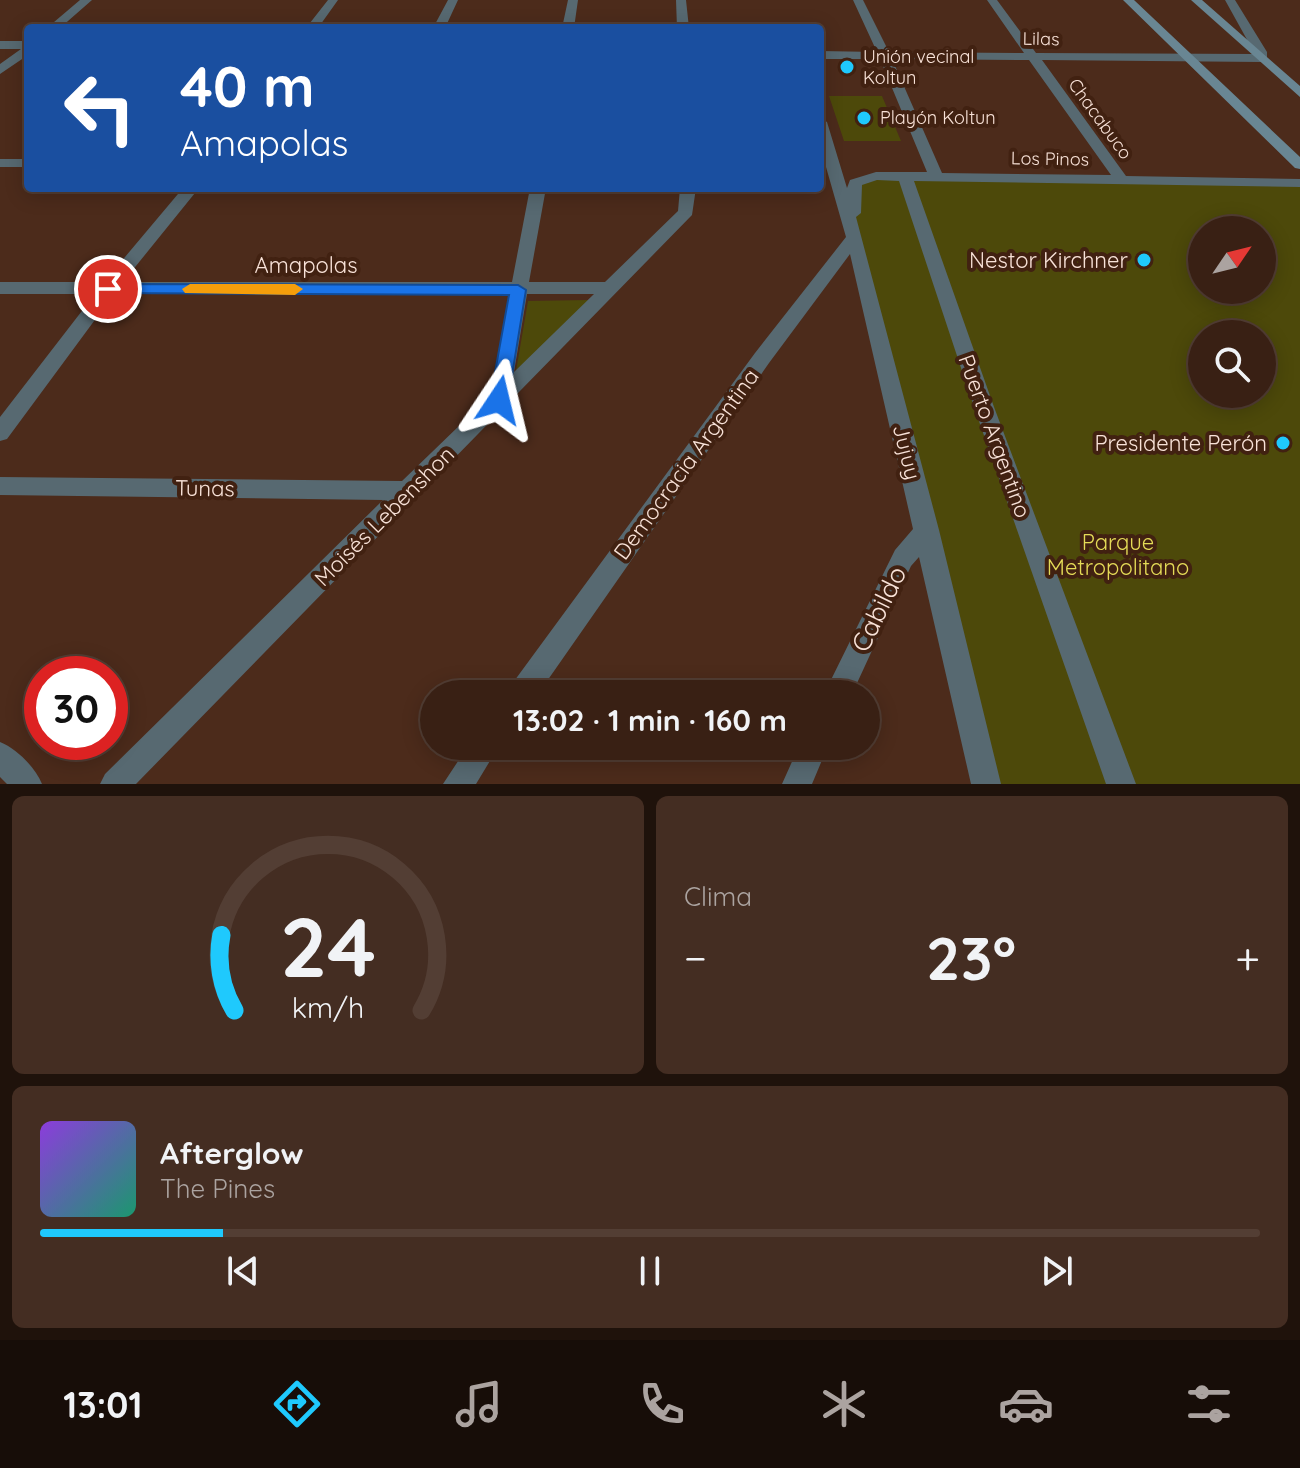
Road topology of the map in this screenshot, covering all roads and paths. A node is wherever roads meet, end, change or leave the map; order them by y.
1 (87, 0) edge
2 (333, 0) edge
3 (453, 0) edge
4 (573, 0) edge
5 (681, 0) edge
6 (858, 0) edge
7 (992, 0) edge
8 (1128, 0) edge
9 (1196, 0) edge
10 (1230, 0) edge
11 (58, 24) edge
12 (315, 24) edge
13 (441, 24) edge
14 (569, 24) edge
15 (683, 24) edge
16 (0, 45) edge
17 (24, 47) edge
18 (24, 50) edge
19 (824, 55) edge
20 (885, 56) junction
21 (1033, 57) junction
22 (1261, 58) junction
23 (1190, 59) junction
24 (0, 70) edge
25 (1300, 93) edge
26 (824, 136) edge
27 (0, 163) edge
28 (24, 163) edge
29 (1300, 165) edge
30 (905, 176) junction
31 (936, 177) junction
32 (1122, 180) junction
33 (1300, 183) edge
34 (188, 192) edge
35 (537, 192) edge
36 (688, 192) edge
37 (854, 237) junction
38 (0, 288) edge
39 (613, 288) junction
40 (108, 289) junction
41 (518, 290) junction
42 (499, 400) junction
43 (0, 433) edge
44 (0, 486) edge
45 (409, 491) junction
46 (927, 530) junction
47 (532, 680) edge
48 (845, 680) edge
49 (0, 756) edge
50 (475, 760) edge
51 (808, 760) edge
52 (27, 784) edge
53 (115, 784) edge
54 (458, 784) edge
55 (797, 784) edge
56 (986, 784) edge
57 (1121, 784) edge

1 - 11 street
2 - 12 street
3 - 13 street
4 - 14 street
5 - 15 street
6 - 20 street
7 - 21 street, Chacabuco
8 - 23 street
9 - 22 street
10 - 22 street
16 - 17 street
18 - 24 street
19 - 20 street, Lilas
20 - 21 street, Lilas
20 - 31 street
21 - 23 street, Lilas
21 - 32 street, Chacabuco
22 - 23 street, Lilas
22 - 25 street
23 - 29 street
26 - 37 street, Jujuy
27 - 28 street
30 - 31 street, Los Pinos
30 - 37 street, Los Pinos
30 - 57 street, Puerto Argentino
31 - 32 street, Los Pinos
32 - 33 street, Los Pinos
34 - 40 street
35 - 41 street
36 - 39 street, Moisés Lebenshon
37 - 46 street, Jujuy
37 - 47 street, Democracia Argentina
38 - 40 street, Amapolas
39 - 41 street, Amapolas
39 - 42 street, Moisés Lebenshon
40 - 41 street, Amapolas
40 - 43 street
41 - 42 street
42 - 45 street, Moisés Lebenshon
44 - 45 street, Tunas
45 - 53 street, Moisés Lebenshon
46 - 48 street, Cabildo
46 - 56 street, Jujuy
49 - 52 street
50 - 54 street
51 - 55 street

